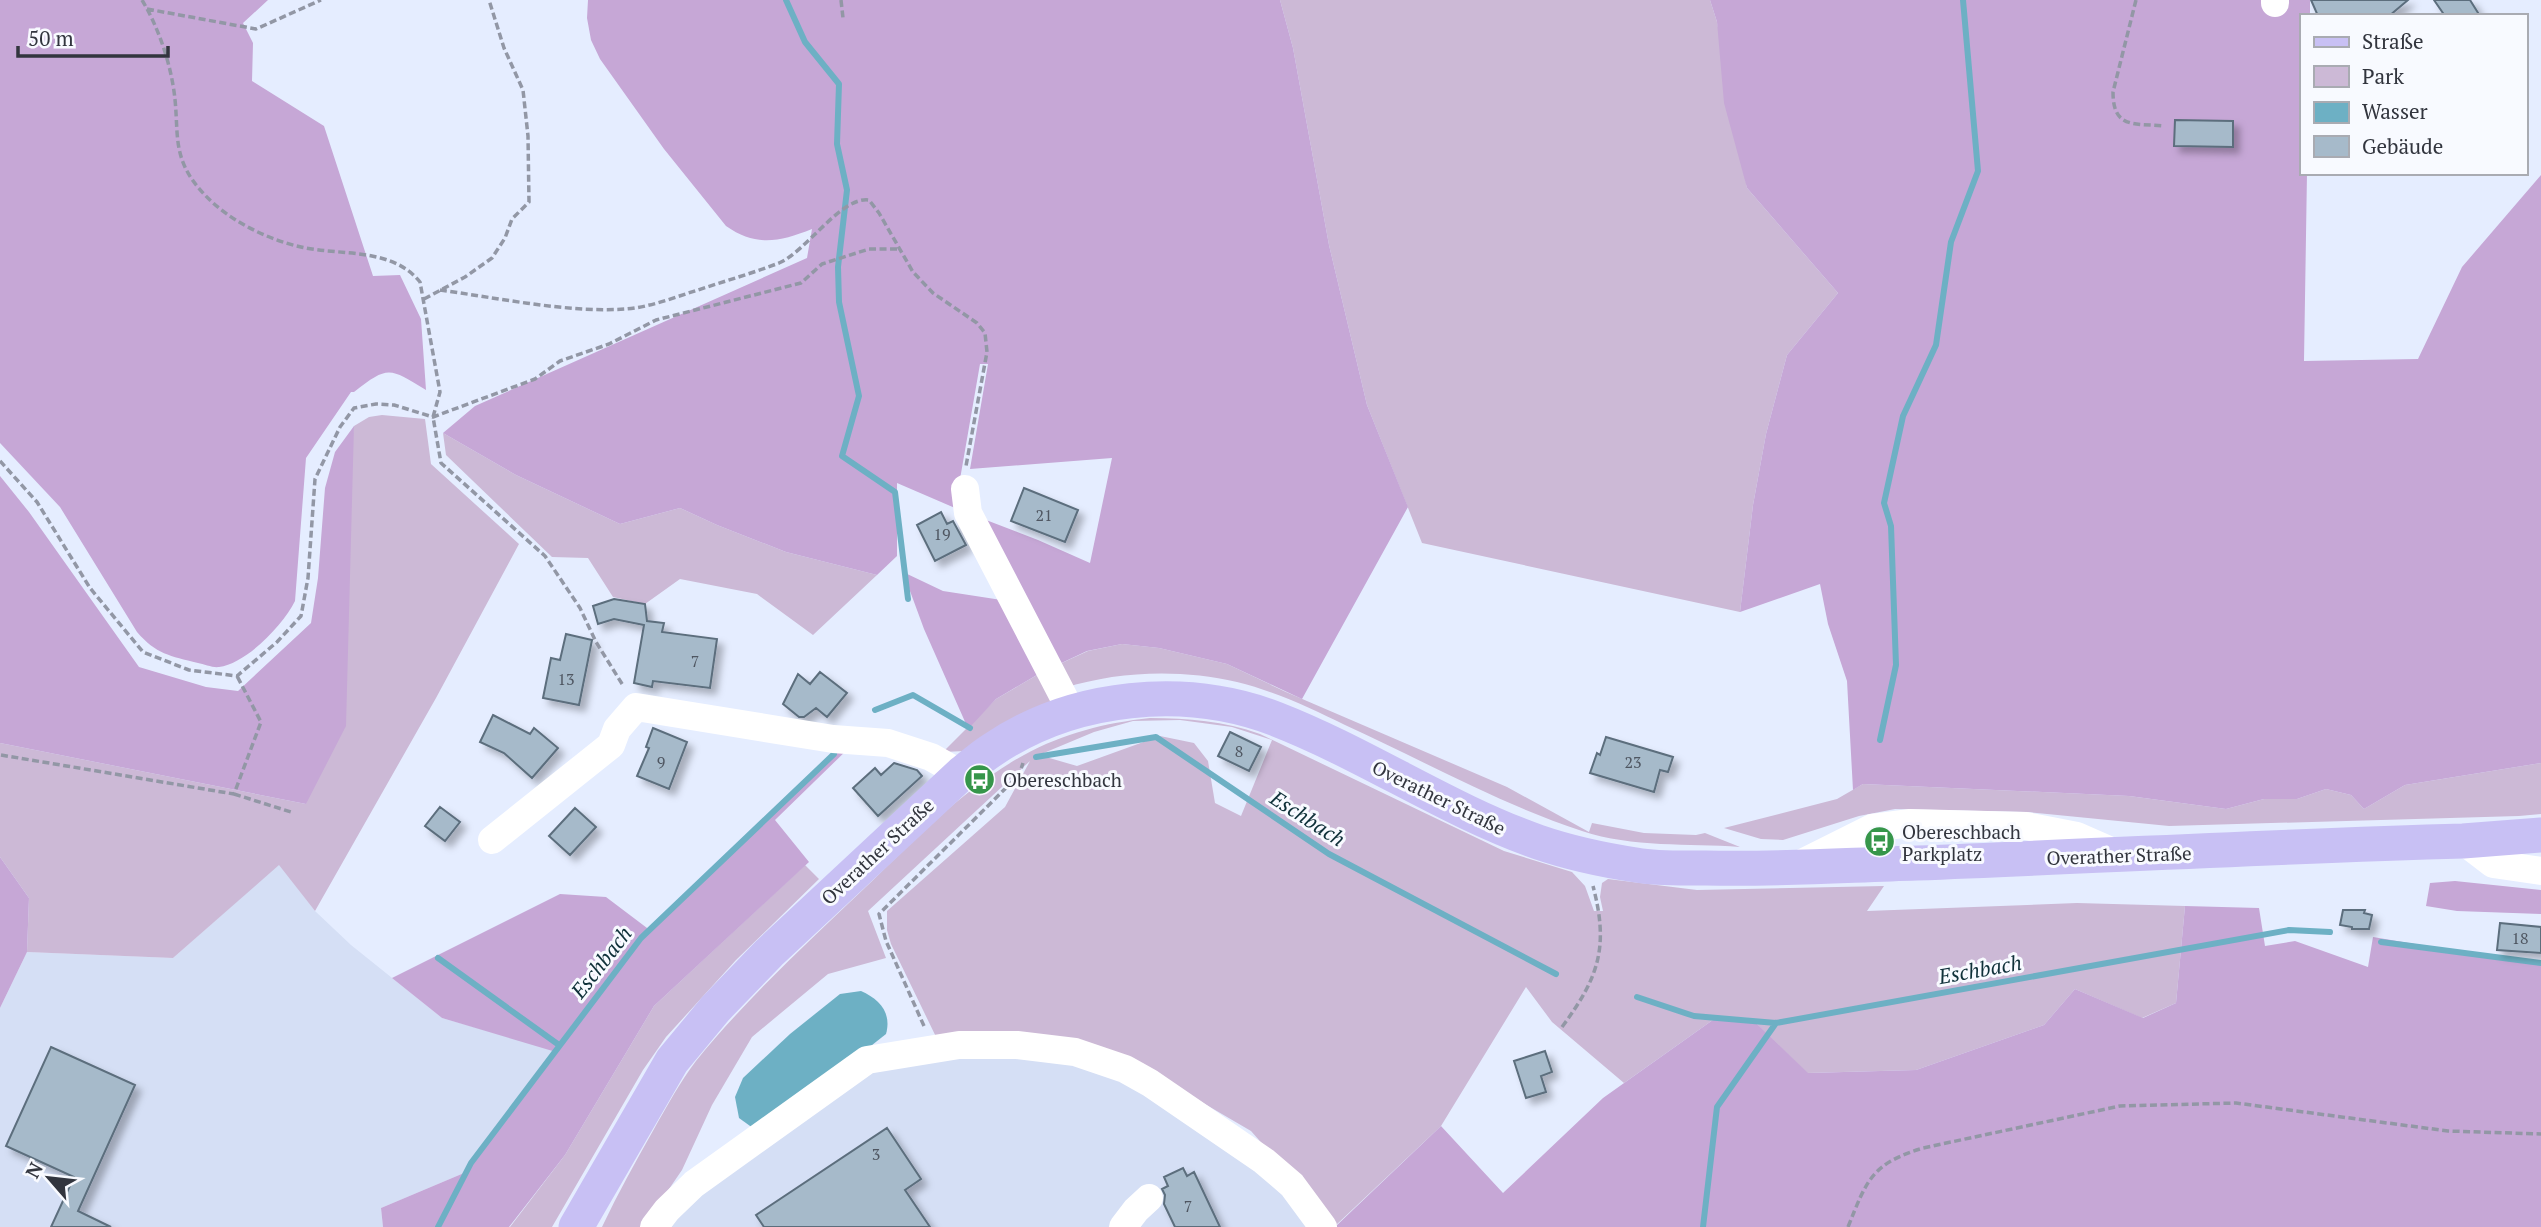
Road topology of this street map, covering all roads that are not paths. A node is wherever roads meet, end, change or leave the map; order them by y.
1 (965, 489) road end
2 (1072, 713) junction
3 (961, 774) junction
4 (2541, 835) edge
5 (492, 840) dead end
6 (2463, 841) junction
7 (2541, 871) edge
8 (1150, 1198) dead end
9 (576, 1227) edge
10 (654, 1227) edge
11 (1123, 1227) edge
12 (1323, 1227) edge

1 - 2 street
2 - 3 main road, Overather Straße
2 - 6 main road, Overather Straße
3 - 5 street
3 - 9 main road, Overather Straße
4 - 6 main road, Overather Straße
6 - 7 street
8 - 11 street
10 - 12 street

